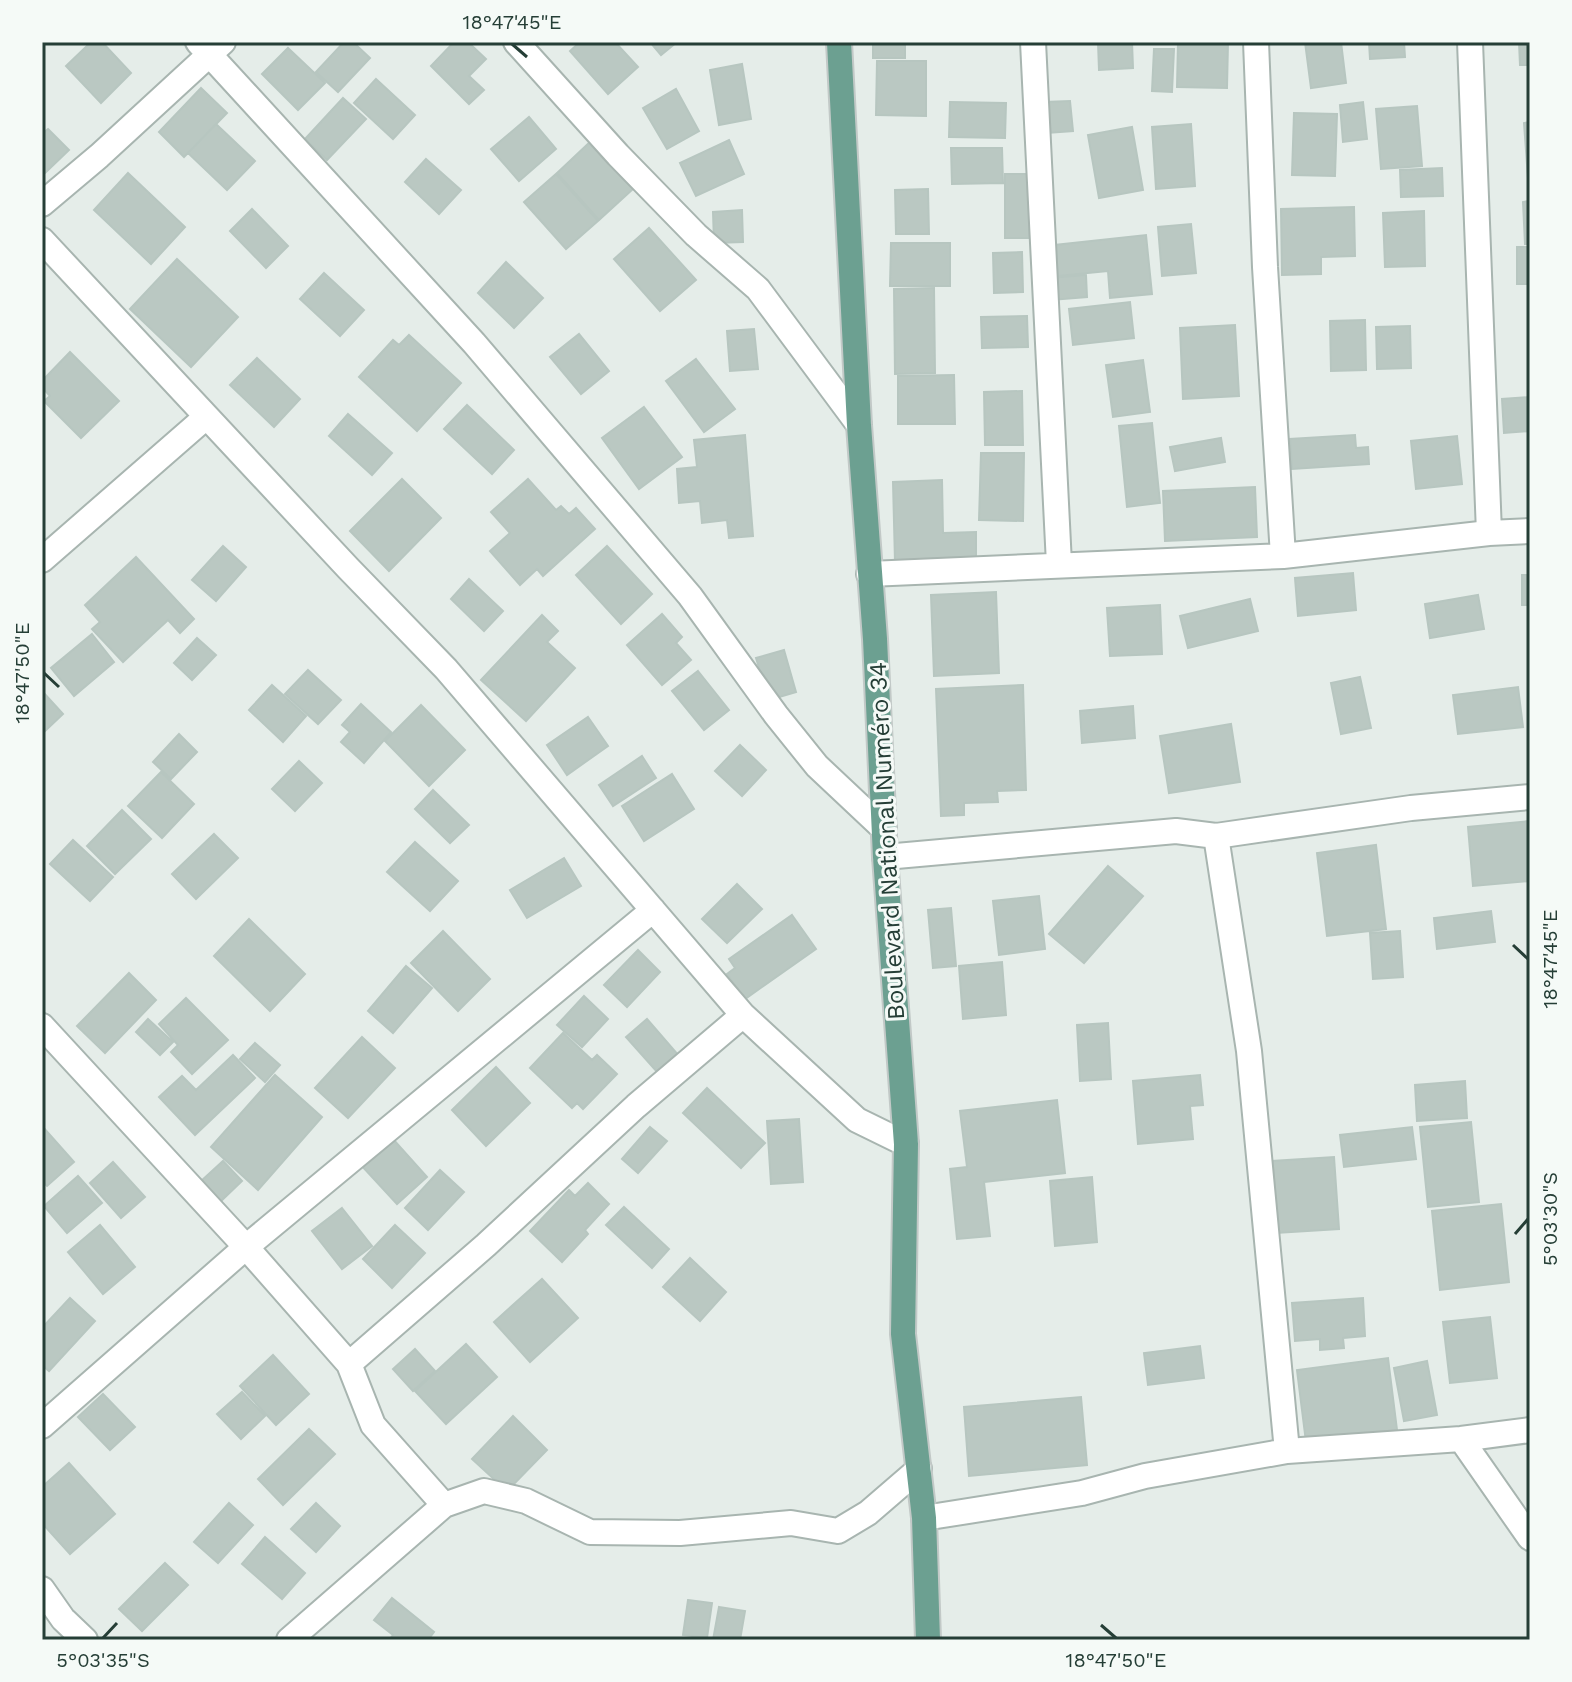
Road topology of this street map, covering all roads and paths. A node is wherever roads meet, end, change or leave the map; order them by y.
1 (516, 42) edge
2 (839, 42) edge
3 (1033, 42) edge
4 (1256, 42) edge
5 (1470, 42) edge
6 (211, 46) edge
7 (42, 204) edge
8 (42, 240) edge
9 (206, 417) junction
10 (859, 425) junction
11 (1530, 531) edge
12 (1489, 533) junction
13 (1283, 556) junction
14 (42, 560) edge
15 (1059, 564) junction
16 (869, 574) junction
17 (1530, 797) edge
18 (884, 829) junction
19 (1216, 836) junction
20 (885, 857) junction
21 (653, 910) junction
22 (743, 1015) junction
23 (42, 1026) edge
24 (906, 1144) junction
25 (246, 1247) junction
26 (349, 1364) junction
27 (42, 1426) edge
28 (1530, 1430) edge
29 (1461, 1439) junction
30 (1287, 1451) junction
31 (919, 1469) junction
32 (444, 1505) junction
33 (924, 1518) junction
34 (1530, 1538) edge
35 (42, 1589) edge
36 (85, 1640) edge
37 (289, 1640) edge
38 (928, 1640) edge

1 - 10 street
2 - 10 main road, Boulevard National Numéro 34
3 - 15 street
4 - 13 street
5 - 12 street
6 - 7 street
6 - 18 street
8 - 9 street
9 - 14 street
9 - 21 street
10 - 16 main road, Boulevard National Numéro 34
11 - 12 street
12 - 13 street
13 - 15 street
15 - 16 street
16 - 18 main road, Boulevard National Numéro 34
17 - 19 street
18 - 20 main road, Boulevard National Numéro 34
19 - 20 street
19 - 30 street
20 - 24 main road, Boulevard National Numéro 34
21 - 22 street
21 - 25 street
22 - 24 street
22 - 26 street
23 - 25 street
24 - 31 main road, Boulevard National Numéro 34
25 - 26 street
25 - 27 street
26 - 32 street
28 - 29 street
29 - 30 street
29 - 34 street
30 - 33 street
31 - 32 street
31 - 33 main road, Boulevard National Numéro 34
32 - 37 street
33 - 38 main road, Boulevard National Numéro 34
35 - 36 street

